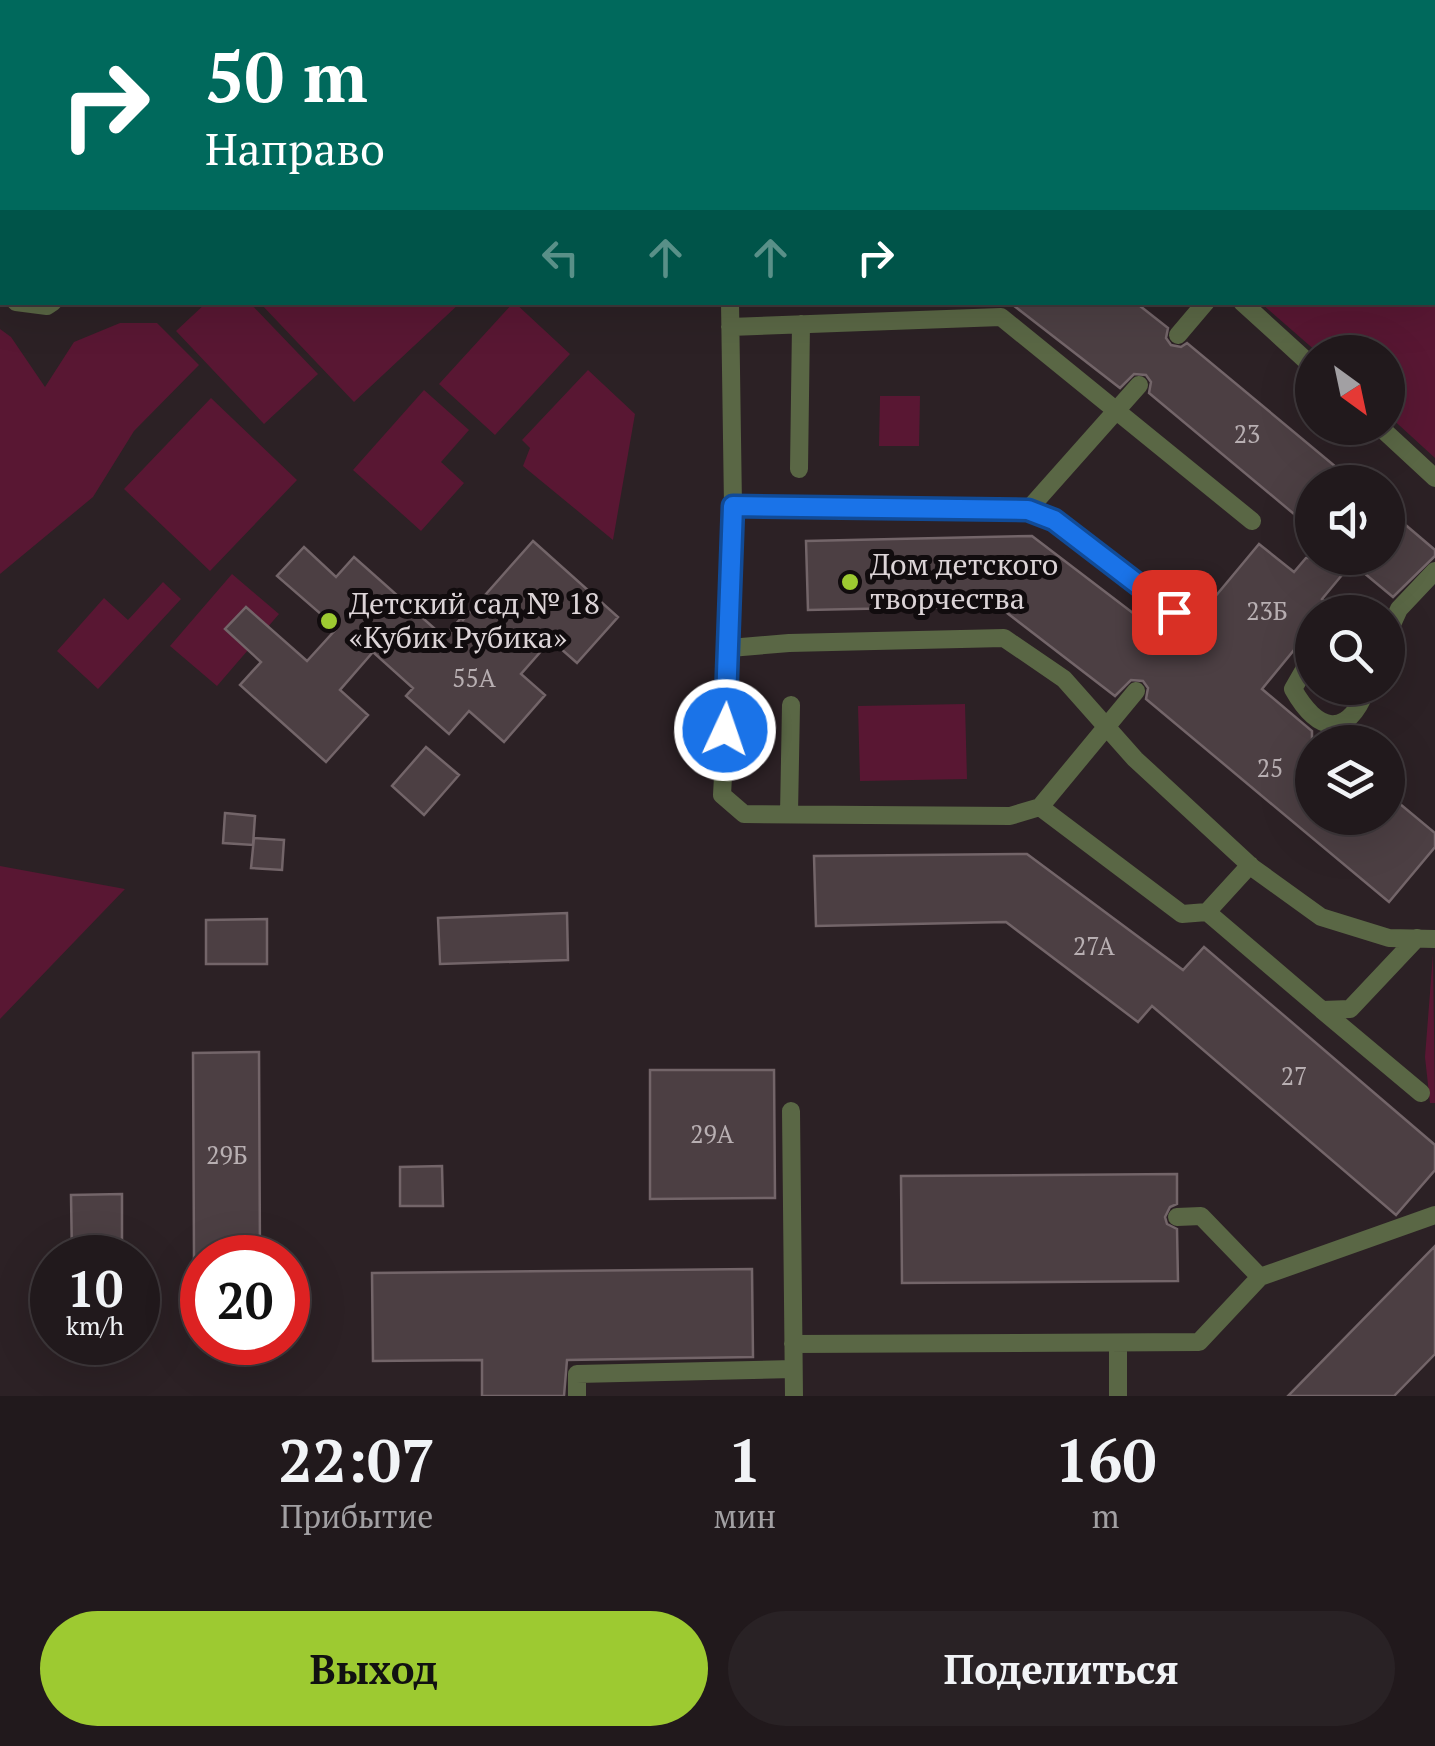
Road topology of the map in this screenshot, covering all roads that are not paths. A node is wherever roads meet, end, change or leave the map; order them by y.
1 (730, 305) edge
2 (1203, 305) edge
3 (1245, 305) edge
4 (801, 324) junction
5 (730, 326) junction
6 (1178, 335) dead end
7 (1295, 350) edge
8 (1139, 385) dead end
9 (1118, 409) junction
10 (1399, 445) edge
11 (799, 470) dead end
12 (1435, 478) edge
13 (733, 506) junction
14 (1028, 510) junction
15 (1252, 521) dead end
16 (1435, 572) edge
17 (1405, 603) edge
18 (1188, 627) dead end
19 (730, 648) junction
20 (1136, 692) dead end
21 (791, 705) dead end
22 (1302, 705) edge
23 (1360, 705) edge
24 (1107, 728) junction
25 (1040, 807) junction
26 (789, 814) junction
27 (1250, 865) junction
28 (1207, 912) junction
29 (1426, 938) edge
30 (1322, 1010) junction
31 (1422, 1092) dead end
32 (791, 1111) dead end
33 (1435, 1214) edge
34 (1177, 1217) dead end
35 (1260, 1278) junction
36 (1118, 1343) junction
37 (793, 1344) junction
38 (793, 1368) junction
39 (577, 1396) edge
40 (794, 1396) edge
41 (1118, 1396) edge

1 - 5 lane
2 - 6 lane
3 - 7 lane
4 - 5 lane
4 - 9 lane
4 - 11 lane
5 - 13 lane
8 - 9 lane
9 - 14 lane
9 - 15 lane
10 - 12 lane
13 - 14 lane
13 - 19 lane
14 - 18 lane
16 - 17 lane
19 - 24 lane
19 - 26 lane
20 - 24 lane
21 - 26 lane
22 - 23 lane
24 - 25 lane
24 - 27 lane
25 - 26 lane
25 - 28 lane
27 - 28 lane
27 - 29 lane
28 - 30 lane
29 - 30 lane
30 - 31 lane
32 - 37 lane
33 - 35 lane
34 - 35 lane
35 - 36 lane
36 - 37 lane
36 - 41 lane
37 - 38 lane
38 - 39 lane
38 - 40 lane

